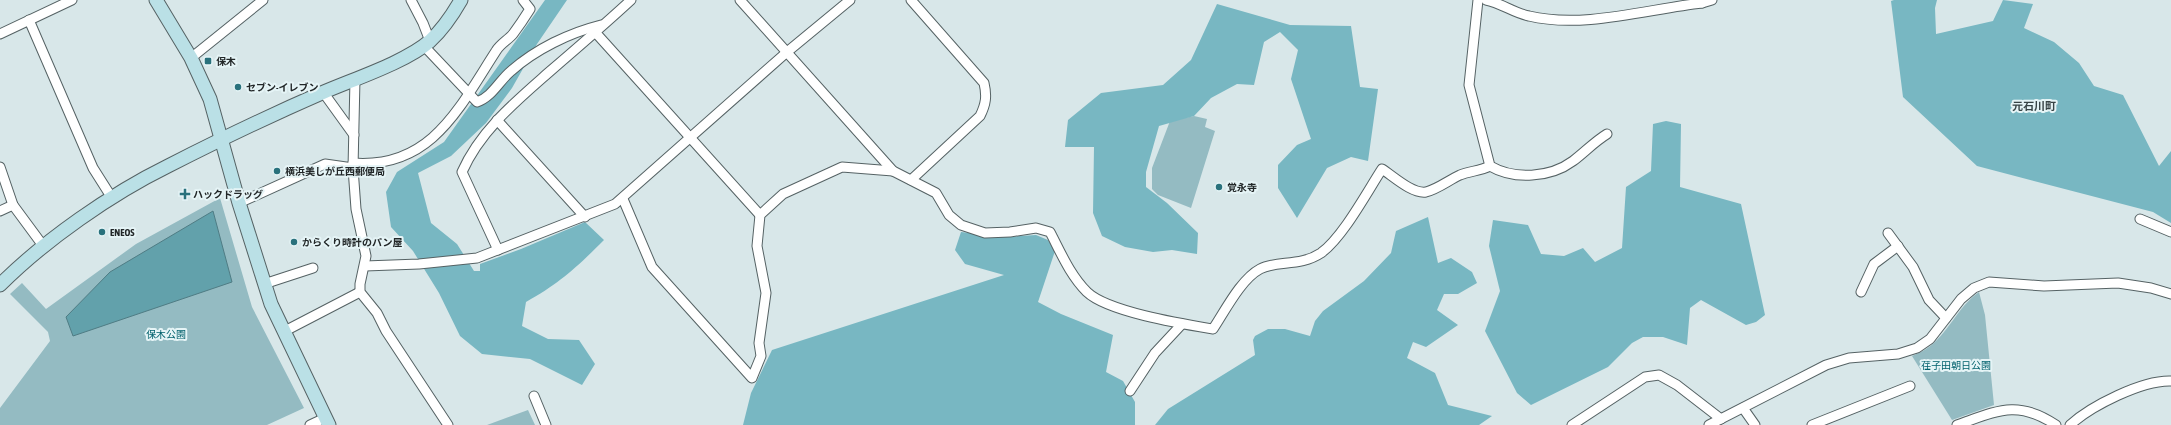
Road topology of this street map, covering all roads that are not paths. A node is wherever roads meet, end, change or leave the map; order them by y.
1 (72, 0) edge
2 (156, 0) edge
3 (263, 0) edge
4 (411, 0) edge
5 (461, 0) edge
6 (523, 0) edge
7 (535, 0) edge
8 (631, 0) edge
9 (740, 0) edge
10 (850, 0) edge
11 (911, 0) edge
12 (1478, 0) edge
13 (1486, 0) edge
14 (1712, 0) edge
15 (1702, 2) edge
16 (530, 9) junction
17 (29, 20) junction
18 (605, 24) junction
19 (595, 32) junction
20 (0, 34) edge
21 (427, 43) junction
22 (786, 52) junction
23 (191, 58) junction
24 (355, 79) junction
25 (323, 92) junction
26 (468, 94) junction
27 (497, 120) junction
28 (1607, 134) dead end
29 (354, 135) junction
30 (689, 139) junction
31 (220, 140) junction
32 (353, 165) junction
33 (1490, 166) junction
34 (0, 168) edge
35 (893, 171) junction
36 (911, 180) junction
37 (112, 198) junction
38 (623, 199) junction
39 (239, 203) junction
40 (13, 204) junction
41 (0, 211) edge
42 (760, 215) junction
43 (585, 217) junction
44 (2140, 219) dead end
45 (2171, 232) edge
46 (1888, 233) dead end
47 (1898, 246) junction
48 (44, 247) junction
49 (498, 250) junction
50 (365, 266) junction
51 (312, 268) dead end
52 (264, 284) junction
53 (0, 285) edge
54 (360, 292) junction
55 (1861, 292) dead end
56 (2171, 294) edge
57 (1946, 318) junction
58 (1182, 324) junction
59 (283, 332) junction
60 (2171, 381) edge
61 (1910, 386) dead end
62 (1130, 391) dead end
63 (534, 396) dead end
64 (1743, 408) junction
65 (1721, 419) junction
66 (327, 421) edge
67 (310, 425) edge
68 (448, 425) edge
69 (546, 425) edge
70 (1572, 425) edge
71 (1709, 425) edge
72 (1755, 425) edge
73 (1812, 425) edge
74 (1957, 425) edge
75 (2056, 425) edge
76 (2070, 425) edge

1 - 17 street
2 - 23 street
3 - 23 street
4 - 21 street
5 - 21 street
6 - 16 street
7 - 16 street
8 - 18 street
9 - 22 street
10 - 22 street
11 - 36 street
12 - 33 street
13 - 15 street
14 - 15 street
16 - 26 street
17 - 20 street
17 - 37 street
18 - 19 street
18 - 26 street
19 - 27 street
19 - 30 street
21 - 24 street
21 - 26 street
22 - 30 street
22 - 35 street
23 - 31 street
24 - 25 street
24 - 29 street
25 - 29 street
25 - 31 street
26 - 32 street
27 - 43 street
27 - 49 street
28 - 33 street
29 - 32 street
30 - 38 street
30 - 42 street
31 - 37 street
31 - 39 street
32 - 39 street
32 - 50 street
33 - 58 street
34 - 40 street
35 - 36 street
35 - 42 street
36 - 58 street
37 - 48 street
38 - 42 street
38 - 43 street
39 - 52 street
40 - 41 street
40 - 48 street
43 - 49 street
44 - 45 street
46 - 47 street
47 - 55 street
47 - 57 street
48 - 53 street
49 - 50 street
50 - 54 street
51 - 52 street
52 - 59 street
54 - 59 street
54 - 68 street
56 - 57 street
57 - 64 street
58 - 62 street
59 - 66 street
60 - 76 street
61 - 73 street
63 - 69 street
64 - 65 street
64 - 72 street
65 - 70 street
65 - 71 street
66 - 67 street
74 - 75 street

